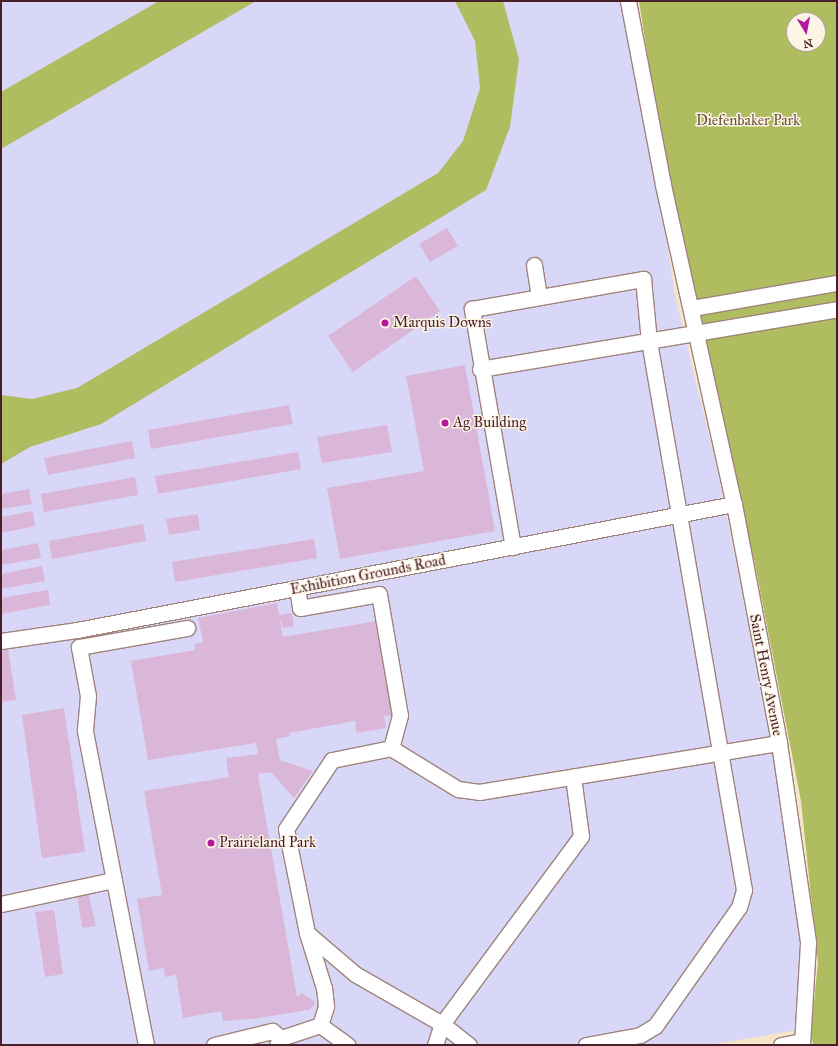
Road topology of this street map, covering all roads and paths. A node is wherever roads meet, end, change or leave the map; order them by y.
1 (628, 1) edge
2 (534, 265) dead end
3 (837, 283) edge
4 (539, 297) junction
5 (692, 308) junction
6 (837, 310) edge
7 (698, 334) junction
8 (648, 341) junction
9 (480, 369) junction
10 (734, 504) junction
11 (679, 514) junction
12 (513, 547) junction
13 (375, 572) junction
14 (297, 588) junction
15 (379, 594) junction
16 (187, 628) dead end
17 (77, 630) junction
18 (1, 641) edge
19 (79, 647) junction
20 (779, 743) junction
21 (391, 748) junction
22 (722, 752) junction
23 (573, 777) junction
24 (113, 880) junction
25 (1, 904) edge
26 (307, 933) junction
27 (442, 1024) junction
28 (320, 1025) junction
29 (279, 1041) edge
30 (250, 1042) edge
31 (802, 1043) edge
32 (146, 1045) edge
33 (214, 1045) edge
34 (348, 1045) edge
35 (435, 1045) edge
36 (469, 1045) edge
37 (586, 1045) edge
38 (780, 1045) edge

1 - 5 street, Saint Henry Avenue
2 - 4 street
3 - 5 street
4 - 8 street
4 - 9 street
5 - 7 street, Saint Henry Avenue
6 - 7 street
7 - 8 street
7 - 10 street, Saint Henry Avenue
8 - 9 street
8 - 11 street
9 - 12 street
10 - 11 street, Exhibition Grounds Road
10 - 20 street, Saint Henry Avenue
11 - 12 street, Exhibition Grounds Road
11 - 22 street
12 - 13 street, Exhibition Grounds Road
13 - 14 street, Exhibition Grounds Road
13 - 15 street
14 - 15 street
14 - 17 street, Exhibition Grounds Road
15 - 21 street
16 - 19 street
17 - 18 street, Exhibition Grounds Road
17 - 19 street
19 - 24 street
20 - 22 street
20 - 31 street, Saint Henry Avenue
21 - 23 street
21 - 26 street
22 - 23 street
22 - 37 street
23 - 27 street
24 - 25 street
24 - 32 street
26 - 27 street
26 - 28 street
27 - 35 street
27 - 36 street
28 - 29 street
28 - 34 street
29 - 30 street
30 - 33 street
31 - 38 street

